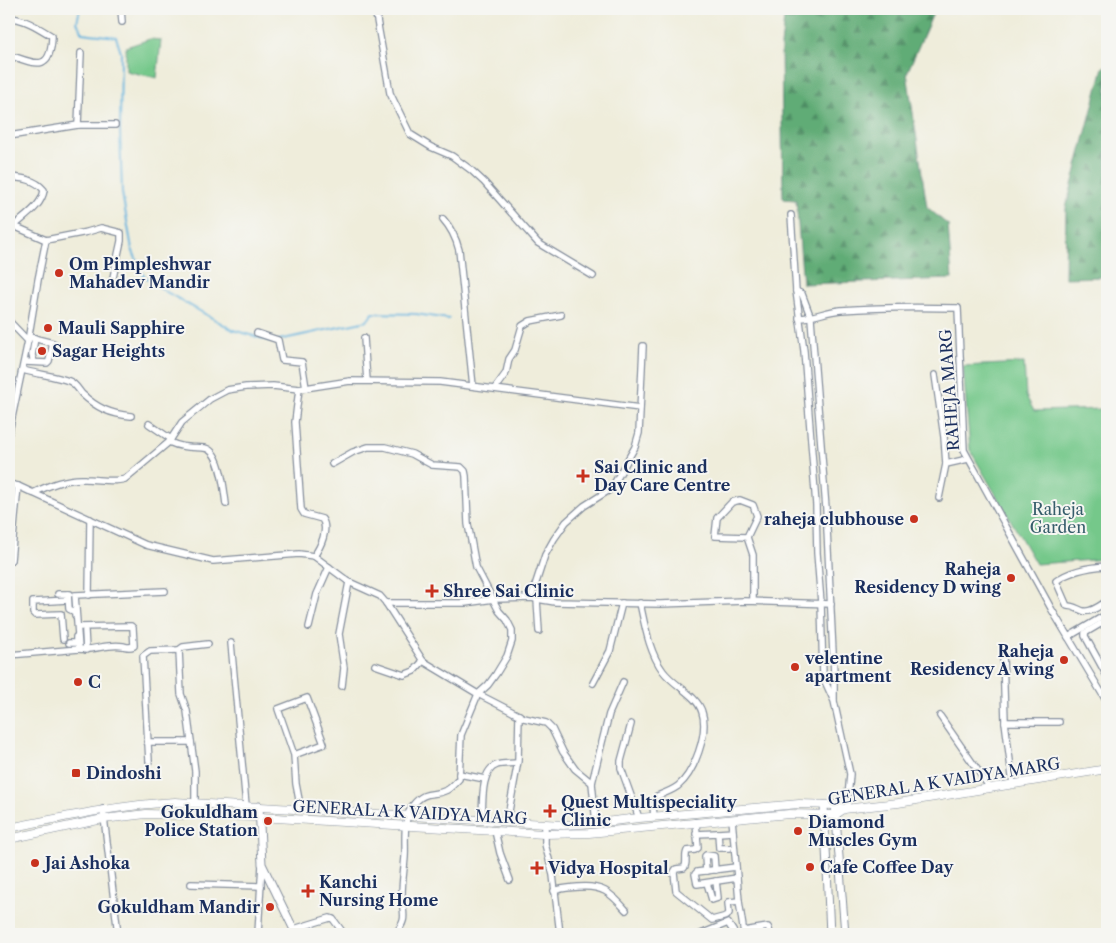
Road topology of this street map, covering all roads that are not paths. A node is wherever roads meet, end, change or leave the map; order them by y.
1 (121, 9) edge
2 (375, 9) edge
3 (9, 18) edge
4 (122, 22) dead end
5 (82, 53) dead end
6 (9, 55) edge
7 (78, 125) junction
8 (115, 125) dead end
9 (9, 136) edge
10 (9, 177) edge
11 (791, 215) dead end
12 (443, 219) dead end
13 (11, 226) edge
14 (46, 240) junction
15 (593, 276) dead end
16 (112, 282) dead end
17 (796, 292) junction
18 (561, 315) dead end
19 (799, 318) junction
20 (811, 318) junction
21 (9, 321) edge
22 (257, 333) dead end
23 (364, 338) dead end
24 (31, 339) junction
25 (643, 346) dead end
26 (25, 362) junction
27 (34, 362) junction
28 (23, 370) junction
29 (935, 375) dead end
30 (367, 381) junction
31 (473, 386) junction
32 (306, 388) junction
33 (495, 388) junction
34 (299, 389) junction
35 (640, 408) junction
36 (11, 414) edge
37 (131, 416) dead end
38 (149, 424) dead end
39 (9, 432) edge
40 (170, 440) junction
41 (968, 459) junction
42 (332, 464) dead end
43 (946, 464) junction
44 (9, 484) edge
45 (18, 486) junction
46 (33, 492) junction
47 (940, 498) dead end
48 (226, 504) dead end
49 (90, 519) junction
50 (747, 537) junction
51 (314, 556) junction
52 (11, 560) dead end
53 (1107, 566) edge
54 (329, 567) junction
55 (348, 582) junction
56 (165, 591) dead end
57 (58, 594) dead end
58 (89, 595) junction
59 (71, 596) junction
60 (494, 599) junction
61 (534, 599) junction
62 (1107, 601) edge
63 (753, 602) junction
64 (386, 603) junction
65 (622, 603) junction
66 (640, 603) junction
67 (821, 603) junction
68 (831, 604) junction
69 (1106, 617) edge
70 (78, 627) junction
71 (309, 627) dead end
72 (85, 631) dead end
73 (539, 631) dead end
74 (1068, 637) junction
75 (62, 639) dead end
76 (69, 643) dead end
77 (231, 643) dead end
78 (208, 644) dead end
79 (83, 649) junction
80 (179, 650) junction
81 (1002, 654) dead end
82 (9, 655) edge
83 (423, 661) junction
84 (375, 665) dead end
85 (1107, 676) edge
86 (623, 682) dead end
87 (593, 683) dead end
88 (342, 686) dead end
89 (478, 694) junction
90 (834, 701) junction
91 (1107, 702) edge
92 (519, 716) junction
93 (940, 716) dead end
94 (1005, 722) junction
95 (1059, 722) dead end
96 (630, 724) dead end
97 (148, 742) junction
98 (191, 742) junction
99 (294, 755) junction
100 (149, 761) dead end
101 (517, 763) junction
102 (1107, 770) edge
103 (459, 774) junction
104 (484, 779) junction
105 (592, 783) junction
106 (1013, 784) junction
107 (990, 788) junction
108 (194, 802) junction
109 (246, 805) junction
110 (824, 805) junction
111 (835, 805) junction
112 (259, 806) junction
113 (103, 809) junction
114 (846, 809) junction
115 (301, 810) junction
116 (824, 815) junction
117 (835, 815) junction
118 (408, 816) junction
119 (259, 817) junction
120 (654, 817) junction
121 (639, 818) junction
122 (104, 819) junction
123 (732, 819) junction
124 (482, 820) junction
125 (507, 822) junction
126 (696, 822) junction
127 (596, 823) junction
128 (545, 824) junction
129 (406, 826) junction
130 (9, 828) edge
131 (494, 831) junction
132 (733, 832) junction
133 (718, 833) junction
134 (544, 834) junction
135 (696, 834) junction
136 (9, 839) edge
137 (729, 848) dead end
138 (262, 864) junction
139 (736, 867) junction
140 (714, 870) junction
141 (706, 871) junction
142 (737, 878) junction
143 (510, 880) dead end
144 (716, 881) junction
145 (707, 883) junction
146 (191, 884) dead end
147 (261, 886) junction
148 (554, 891) junction
149 (739, 901) junction
150 (626, 910) dead end
151 (295, 932) edge
152 (744, 933) edge
153 (118, 934) edge
154 (258, 934) edge
155 (344, 934) edge
156 (395, 934) edge
157 (560, 934) edge
158 (701, 934) edge
159 (735, 934) edge
160 (770, 934) edge
161 (830, 934) edge
162 (845, 934) edge

1 - 4 street
2 - 15 street
3 - 6 street
5 - 7 street
7 - 8 street
7 - 9 street
10 - 13 street
11 - 17 street
12 - 31 street
13 - 14 street
14 - 16 street
14 - 24 street
17 - 19 street
17 - 20 street
18 - 33 street
19 - 20 street
19 - 67 street
20 - 41 street, RAHEJA MARG
20 - 68 street
21 - 24 street
22 - 32 street
23 - 30 street
24 - 26 street
24 - 27 street
24 - 27 street
25 - 35 street
26 - 27 street
26 - 28 street
28 - 36 street
28 - 37 street
29 - 43 street
30 - 31 street
30 - 32 street
31 - 33 street
32 - 34 street
33 - 35 street
34 - 40 street
34 - 51 street
35 - 61 street
36 - 39 street
38 - 40 street
40 - 46 street
40 - 48 street
41 - 43 street
41 - 74 street, RAHEJA MARG
42 - 60 street
43 - 47 street
44 - 45 street
45 - 46 street
45 - 52 street
46 - 49 street
49 - 51 street
49 - 58 street
50 - 50 street
50 - 63 street
51 - 54 street
53 - 62 street
54 - 55 street
54 - 71 street
55 - 64 street
55 - 88 street
56 - 58 street
57 - 59 street
58 - 59 street
59 - 70 street
59 - 75 street
59 - 76 street
60 - 61 street
60 - 64 street
60 - 89 street
61 - 65 street
61 - 73 street
63 - 66 street
63 - 67 street
64 - 83 street
65 - 66 street
65 - 87 street
66 - 120 street
67 - 68 street
67 - 90 street
68 - 90 street
69 - 74 street
69 - 85 street
70 - 79 street
70 - 79 street
72 - 79 street
74 - 91 street, RAHEJA MARG
77 - 109 street
78 - 80 street
79 - 82 street
80 - 97 street
80 - 98 street
81 - 94 street
83 - 84 street
83 - 89 street
86 - 105 street
89 - 92 street
89 - 103 street
90 - 114 street
92 - 101 street
92 - 105 street
93 - 107 street
94 - 95 street
94 - 106 street
96 - 121 street
97 - 98 street
97 - 100 street
98 - 108 street
99 - 99 street
99 - 115 street
101 - 104 street
101 - 125 street
102 - 106 main road, GENERAL A K VAIDYA MARG
103 - 104 street
103 - 118 street
104 - 124 street
105 - 127 street
106 - 107 main road, GENERAL A K VAIDYA MARG
107 - 114 main road, GENERAL A K VAIDYA MARG
108 - 109 main road, GENERAL A K VAIDYA MARG
108 - 113 main road, GENERAL A K VAIDYA MARG
109 - 112 main road, GENERAL A K VAIDYA MARG
110 - 111 main road, GENERAL A K VAIDYA MARG
110 - 116 street
110 - 120 main road, GENERAL A K VAIDYA MARG
111 - 114 main road
111 - 117 street
112 - 115 main road, GENERAL A K VAIDYA MARG
112 - 119 street
113 - 122 street
113 - 130 main road, GENERAL A K VAIDYA MARG
114 - 117 main road, GENERAL A K VAIDYA MARG
115 - 118 main road, GENERAL A K VAIDYA MARG
116 - 117 main road, GENERAL A K VAIDYA MARG
116 - 123 main road, GENERAL A K VAIDYA MARG
116 - 161 street
117 - 162 street
118 - 124 main road, GENERAL A K VAIDYA MARG
118 - 129 street
119 - 122 main road, GENERAL A K VAIDYA MARG
119 - 129 main road, GENERAL A K VAIDYA MARG
119 - 138 street
120 - 121 main road, GENERAL A K VAIDYA MARG
121 - 127 main road, GENERAL A K VAIDYA MARG
122 - 136 main road, GENERAL A K VAIDYA MARG
122 - 153 street
123 - 126 main road, GENERAL A K VAIDYA MARG
123 - 132 street
124 - 125 main road, GENERAL A K VAIDYA MARG
125 - 128 main road, GENERAL A K VAIDYA MARG
126 - 134 main road, GENERAL A K VAIDYA MARG
126 - 135 street
127 - 128 main road, GENERAL A K VAIDYA MARG
128 - 134 street
129 - 131 main road, GENERAL A K VAIDYA MARG
129 - 156 street
131 - 134 main road, GENERAL A K VAIDYA MARG
131 - 143 street
132 - 133 street
132 - 139 street
133 - 135 street
133 - 137 street
134 - 148 street
135 - 149 street
138 - 147 street
138 - 151 street
139 - 140 street
139 - 142 street
140 - 141 street
140 - 141 street
141 - 145 street
142 - 144 street
142 - 149 street
144 - 145 street
144 - 145 street
146 - 147 street
147 - 154 street
148 - 150 street
148 - 157 street
149 - 152 street
151 - 155 street
152 - 160 street
158 - 159 street

